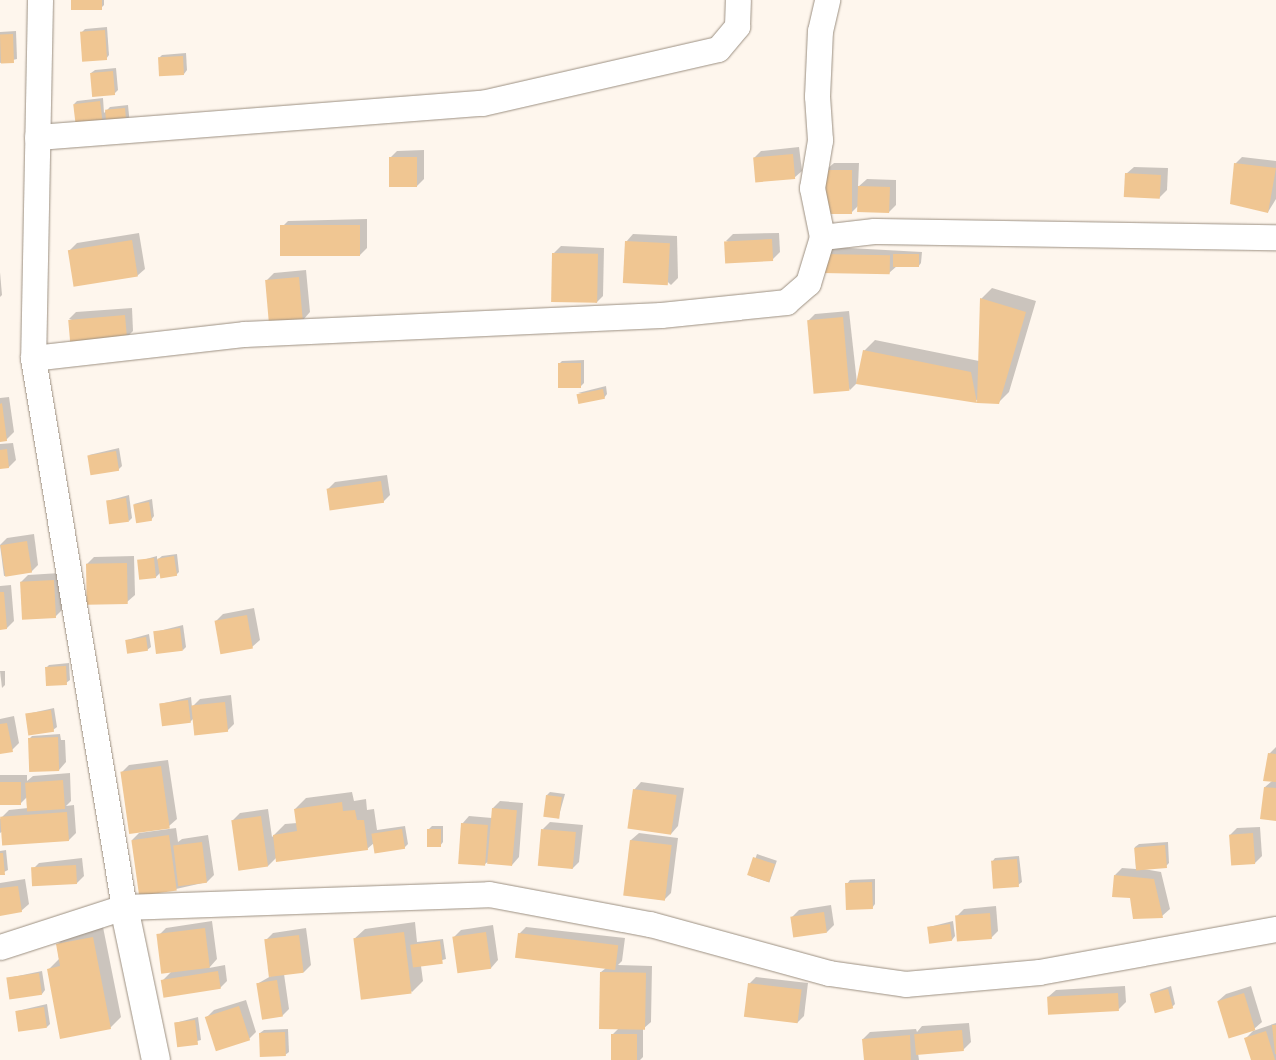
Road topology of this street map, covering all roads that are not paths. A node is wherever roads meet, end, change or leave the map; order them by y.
1 (40, 0) edge
2 (738, 0) edge
3 (827, 0) edge
4 (38, 137) junction
5 (1276, 236) edge
6 (822, 237) junction
7 (33, 358) junction
8 (124, 907) junction
9 (1276, 930) edge
10 (0, 947) edge
11 (156, 1060) edge

1 - 4 street
2 - 4 street
3 - 6 street
4 - 7 street
5 - 6 street
6 - 7 street
7 - 8 street
8 - 9 street
8 - 10 street
8 - 11 street

